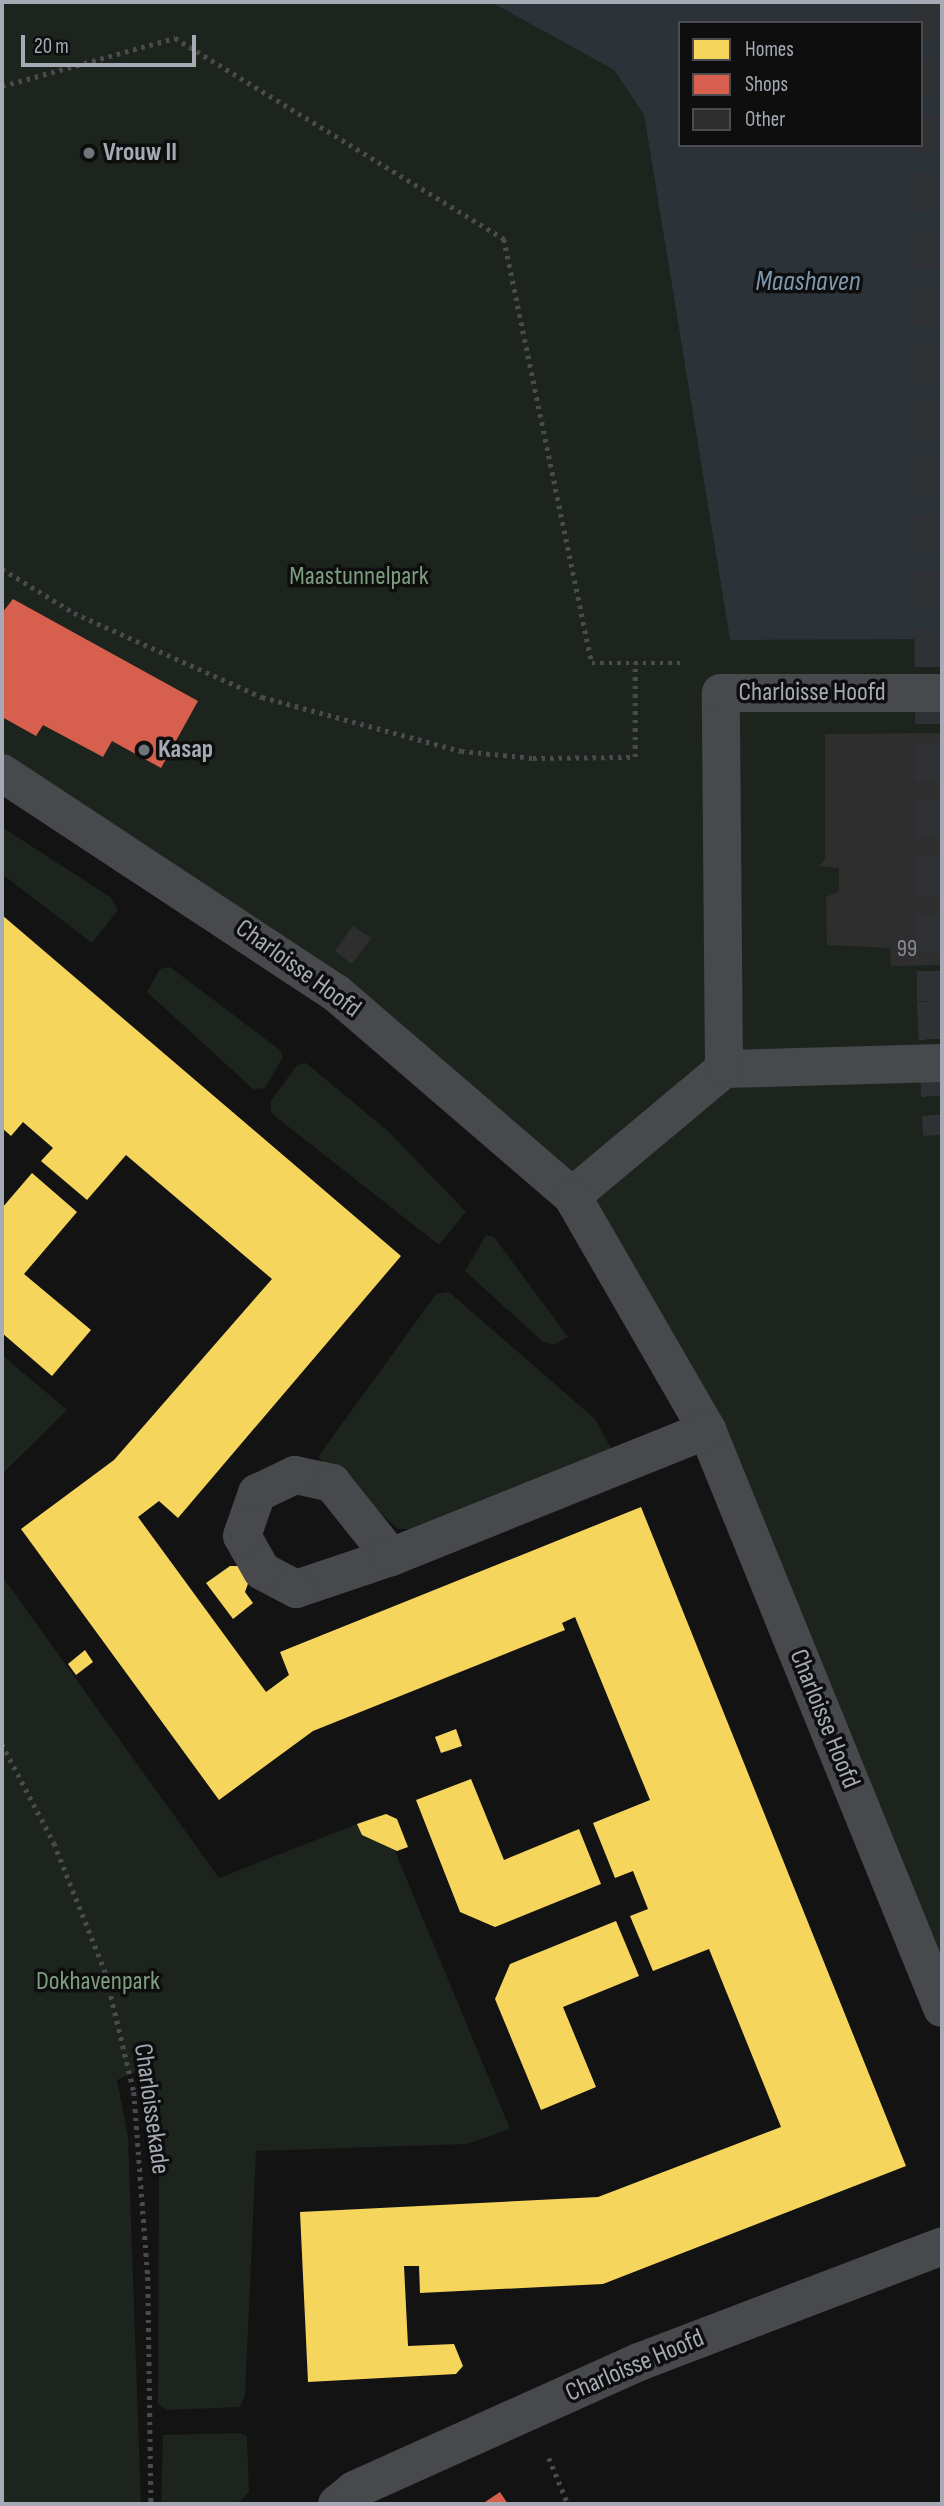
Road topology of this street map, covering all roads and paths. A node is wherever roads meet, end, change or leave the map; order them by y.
1 (2, 86) edge
2 (2, 569) edge
3 (635, 663) junction
4 (721, 693) junction
5 (942, 693) edge
6 (2, 773) edge
7 (942, 1063) edge
8 (724, 1069) junction
9 (572, 1196) junction
10 (707, 1430) junction
11 (391, 1557) dead end
12 (2, 1744) edge
13 (4, 1751) edge
14 (942, 2008) edge
15 (942, 2246) edge
16 (151, 2504) edge
17 (337, 2504) edge

1 - 3 path
2 - 3 path
3 - 4 path
4 - 5 street, Charloisse Hoofd
4 - 8 street, Charloisse Hoofd
6 - 9 street, Charloisse Hoofd
7 - 8 street
8 - 9 street
9 - 10 street, Charloisse Hoofd
10 - 11 street
10 - 14 street, Charloisse Hoofd
12 - 13 path, Charloissekade
13 - 16 path, Charloissekade
15 - 17 street, Charloisse Hoofd

